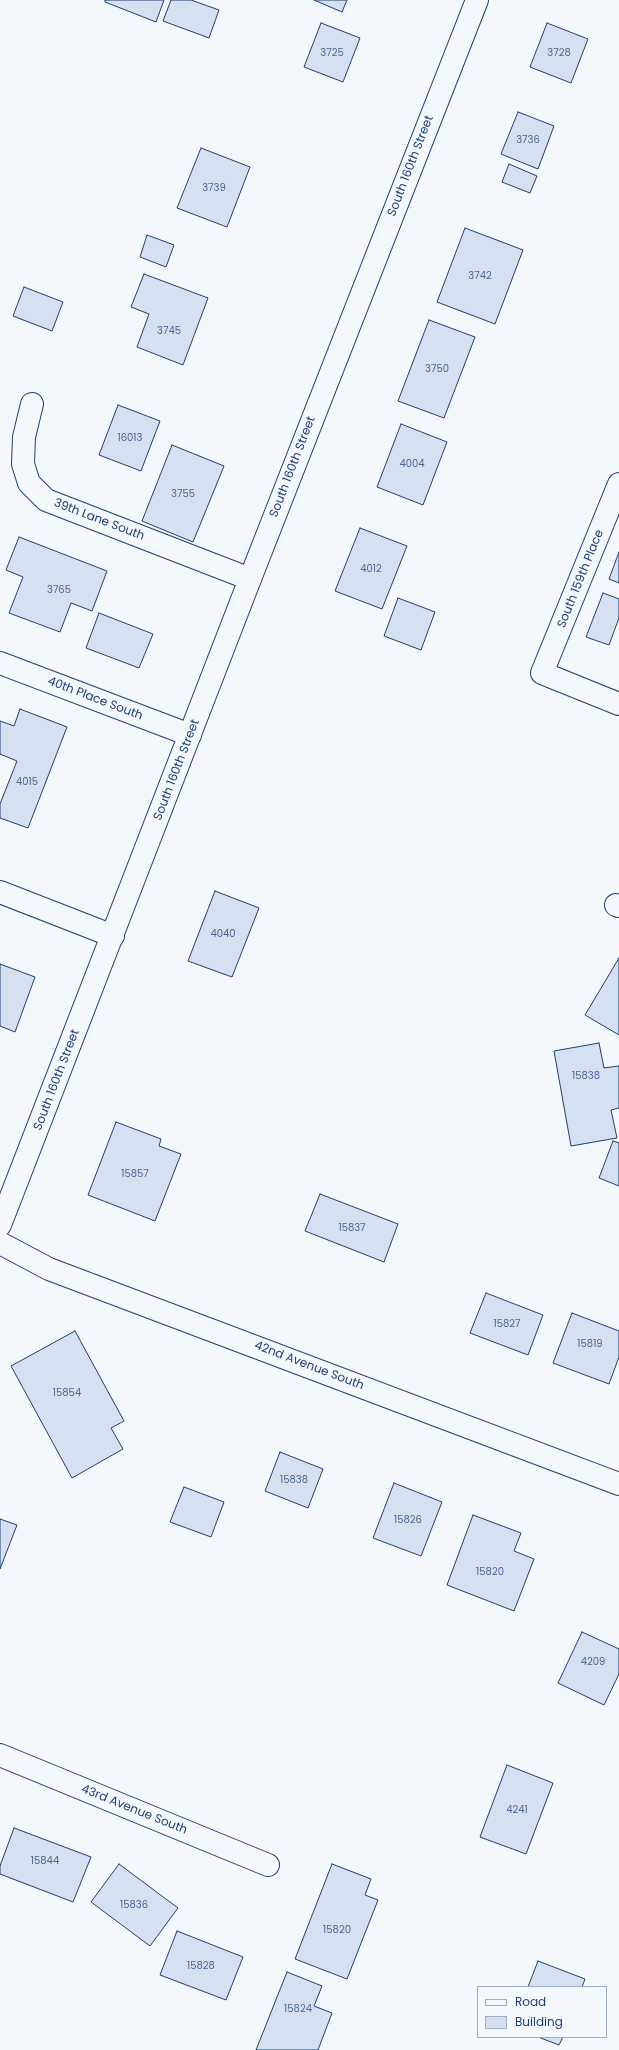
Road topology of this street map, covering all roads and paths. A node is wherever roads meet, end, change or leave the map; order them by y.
1 (477, 0) edge
2 (32, 404) dead end
3 (619, 484) edge
4 (250, 579) junction
5 (0, 663) edge
6 (619, 704) edge
7 (190, 735) junction
8 (0, 892) edge
9 (113, 936) junction
10 (0, 1225) edge
11 (0, 1243) edge
12 (619, 1484) edge
13 (0, 1755) edge
14 (268, 1865) dead end

1 - 4 street, South 160th Street
2 - 4 street, 39th Lane South
3 - 6 street, South 159th Place
4 - 7 street, South 160th Street
5 - 7 street, 40th Place South
7 - 9 street, South 160th Street
8 - 9 street
9 - 10 street, South 160th Street
11 - 12 street, 42nd Avenue South
13 - 14 street, 43rd Avenue South

